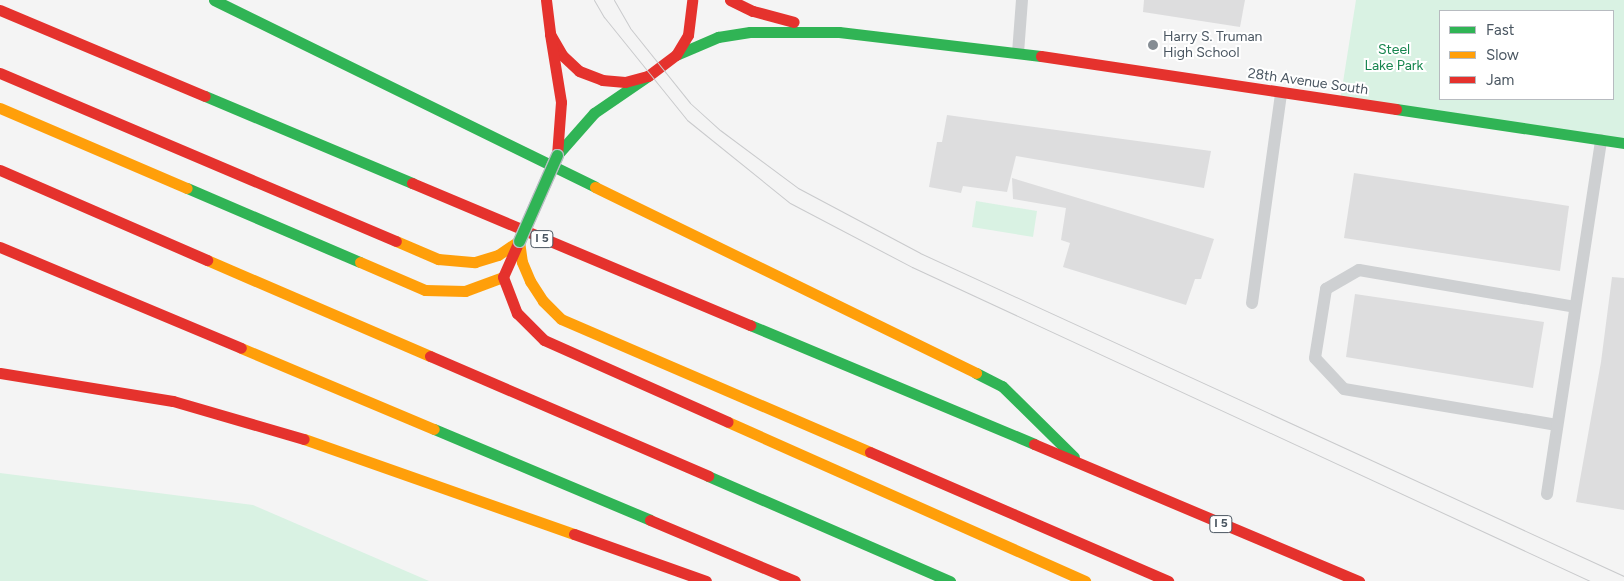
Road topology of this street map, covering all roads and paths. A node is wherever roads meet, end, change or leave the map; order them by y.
1 (214, 0) edge
2 (546, 0) edge
3 (692, 0) edge
4 (730, 0) edge
5 (1022, 0) edge
6 (0, 10) edge
7 (839, 32) junction
8 (550, 34) junction
9 (1018, 53) junction
10 (676, 55) junction
11 (0, 73) edge
12 (648, 76) junction
13 (1281, 94) junction
14 (0, 108) edge
15 (1601, 140) junction
16 (1624, 143) edge
17 (557, 155) junction
18 (0, 170) edge
19 (519, 241) junction
20 (0, 247) edge
21 (503, 277) junction
22 (1252, 303) dead end
23 (1575, 307) junction
24 (0, 373) edge
25 (1557, 425) junction
26 (1084, 467) junction
27 (1546, 494) dead end
28 (706, 581) edge
29 (795, 581) edge
30 (950, 581) edge
31 (1085, 581) edge
32 (1168, 581) edge
33 (1359, 581) edge

1 - 26 main road
2 - 8 main road
3 - 10 main road
4 - 7 main road, 28th Avenue South
5 - 9 lane
6 - 26 main road, I 5
7 - 9 main road, 28th Avenue South
7 - 10 main road, 28th Avenue South
8 - 12 main road
8 - 17 main road
9 - 13 main road, 28th Avenue South
10 - 12 main road
11 - 19 main road
12 - 17 main road
13 - 15 main road, 28th Avenue South
13 - 22 lane
14 - 21 main road
15 - 16 main road, 28th Avenue South
15 - 23 lane
17 - 19 main road, bridge
18 - 30 main road
19 - 21 main road
19 - 32 main road
20 - 29 main road
21 - 31 main road
23 - 25 lane
23 - 25 lane
24 - 28 main road
25 - 27 lane
26 - 33 main road, I 5

